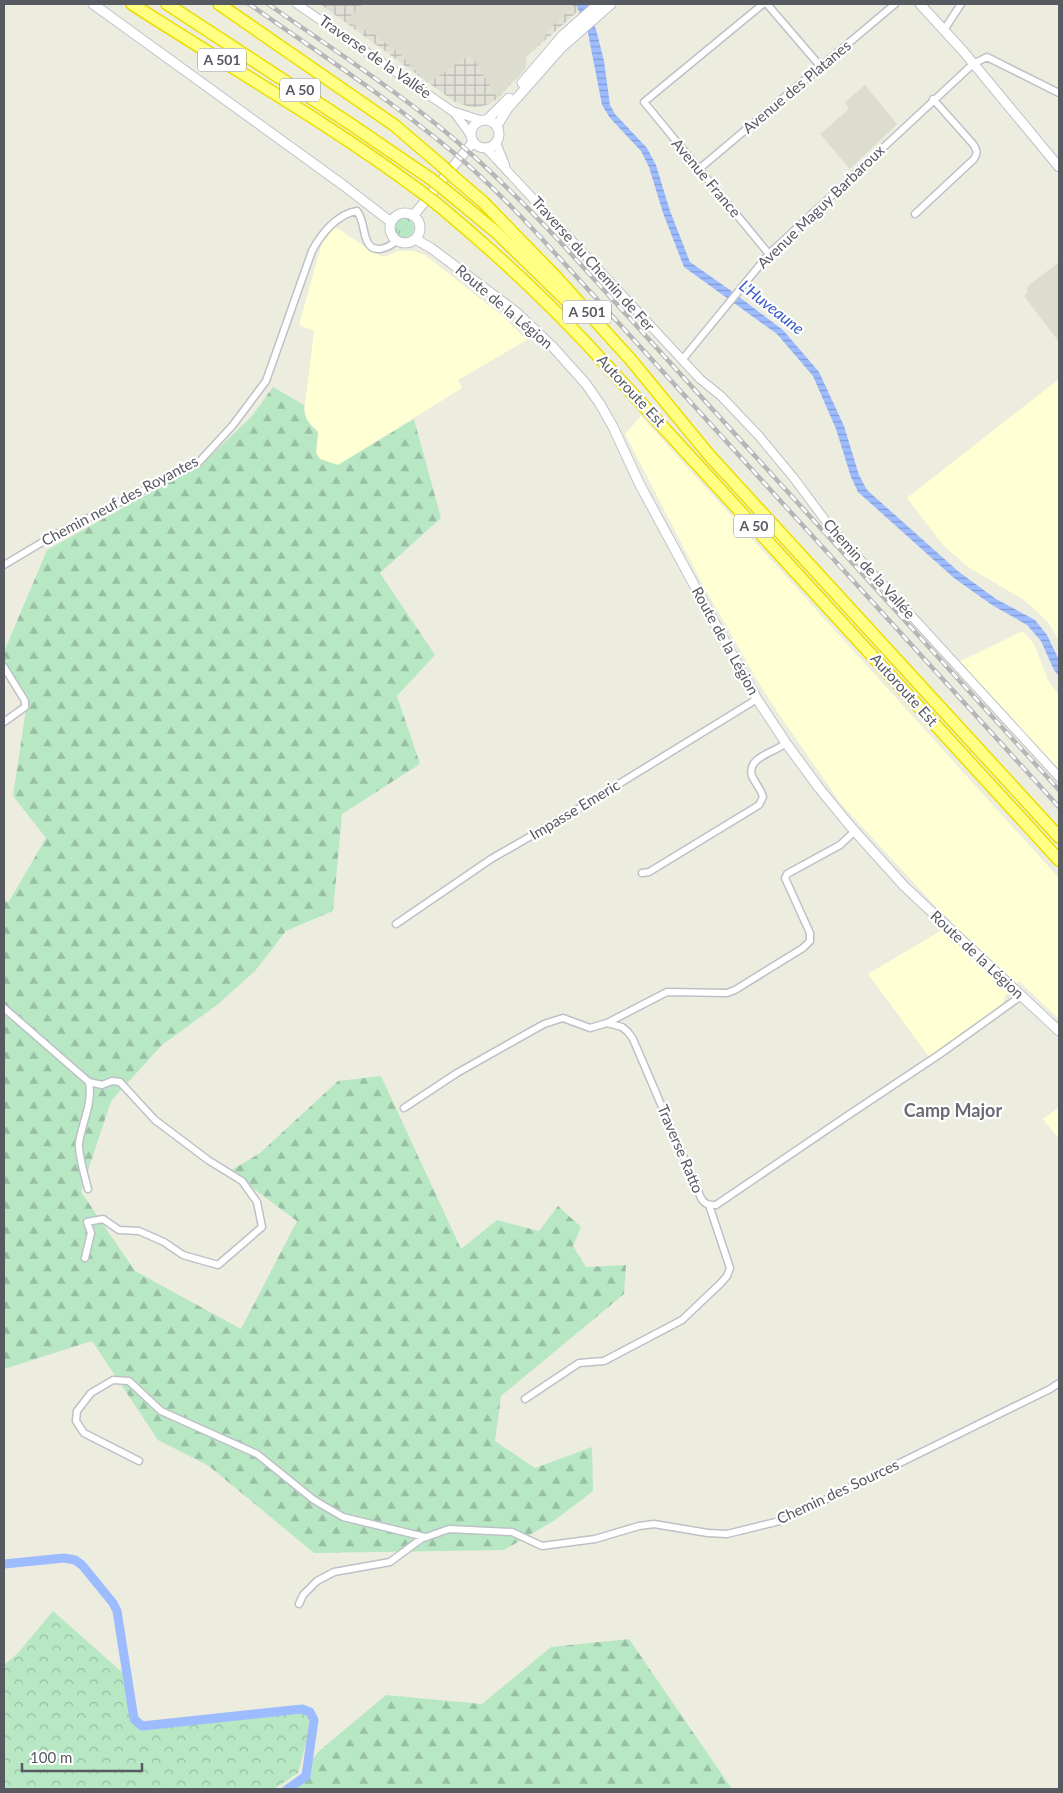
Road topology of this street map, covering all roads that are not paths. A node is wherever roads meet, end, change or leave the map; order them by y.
1 (93, 4) edge
2 (132, 4) edge
3 (145, 4) edge
4 (167, 4) edge
5 (219, 4) edge
6 (297, 4) edge
7 (611, 4) edge
8 (763, 4) edge
9 (767, 4) edge
10 (895, 4) edge
11 (920, 4) edge
12 (961, 4) edge
13 (599, 6) edge
14 (944, 30) junction
15 (821, 67) junction
16 (975, 67) junction
17 (1059, 93) edge
18 (515, 96) junction
19 (932, 100) junction
20 (452, 111) junction
21 (312, 116) junction
22 (484, 120) junction
23 (497, 126) junction
24 (472, 138) junction
25 (496, 143) junction
26 (486, 148) junction
27 (505, 167) junction
28 (1059, 167) edge
29 (699, 170) junction
30 (916, 214) dead end
31 (413, 216) junction
32 (391, 222) junction
33 (415, 239) junction
34 (397, 240) junction
35 (769, 254) junction
36 (682, 360) junction
37 (709, 455) junction
38 (4, 565) edge
39 (4, 667) edge
40 (757, 699) junction
41 (4, 722) edge
42 (786, 743) junction
43 (1059, 778) edge
44 (855, 831) junction
45 (1059, 836) edge
46 (1059, 860) edge
47 (642, 873) dead end
48 (396, 924) dead end
49 (1020, 996) junction
50 (4, 1008) edge
51 (607, 1024) junction
52 (1059, 1031) edge
53 (88, 1082) junction
54 (404, 1108) dead end
55 (88, 1189) dead end
56 (709, 1205) junction
57 (85, 1258) dead end
58 (1059, 1383) edge
59 (524, 1399) dead end
60 (139, 1461) dead end
61 (426, 1537) junction
62 (298, 1604) dead end

1 - 32 main road
2 - 21 highway, Autoroute Est / A 501
3 - 21 highway, A 50
4 - 37 highway, A 50, bridge
5 - 37 highway, Autoroute Est / A 501, bridge
6 - 20 street, Traverse de la Vallée
7 - 13 main road
8 - 29 street, Avenue France
9 - 15 street
10 - 15 street, Avenue des Platanes
11 - 14 main road
12 - 14 street
13 - 18 main road
14 - 16 main road
15 - 29 street, Avenue des Platanes
16 - 17 street
16 - 19 street, Avenue Maguy Barbaroux
16 - 28 main road
18 - 22 main road
18 - 23 main road
19 - 30 street
19 - 35 street, Avenue Maguy Barbaroux
20 - 22 street, Traverse de la Vallée
20 - 24 street, Traverse de la Vallée
21 - 46 highway, Autoroute Est / A 50, bridge
22 - 23 main road
22 - 24 main road
23 - 25 main road
24 - 26 main road
24 - 31 main road
25 - 26 main road
25 - 27 street, Traverse du Chemin de Fer
26 - 27 street, Traverse du Chemin de Fer
27 - 36 street, Traverse du Chemin de Fer
29 - 35 street, Avenue France
31 - 32 main road
31 - 33 main road
32 - 34 main road
33 - 34 main road
33 - 40 main road, Route de la Légion
34 - 38 street, Chemin neuf des Royantes
35 - 36 street, Avenue Maguy Barbaroux
36 - 43 street, Chemin de la Vallée
37 - 45 highway, Autoroute Est / A 50
39 - 41 street
40 - 42 main road, Route de la Légion
40 - 48 street, Impasse Emeric
42 - 44 main road, Route de la Légion
42 - 47 street
44 - 49 main road, Route de la Légion
44 - 51 street
49 - 52 main road, Route de la Légion
49 - 56 street, Traverse Ratto
50 - 53 street
51 - 54 street, Traverse Ratto
51 - 56 street, Traverse Ratto
53 - 55 street
53 - 57 street
56 - 59 street
58 - 61 street, Chemin des Sources
60 - 61 street
61 - 62 street, Chemin des Sources

